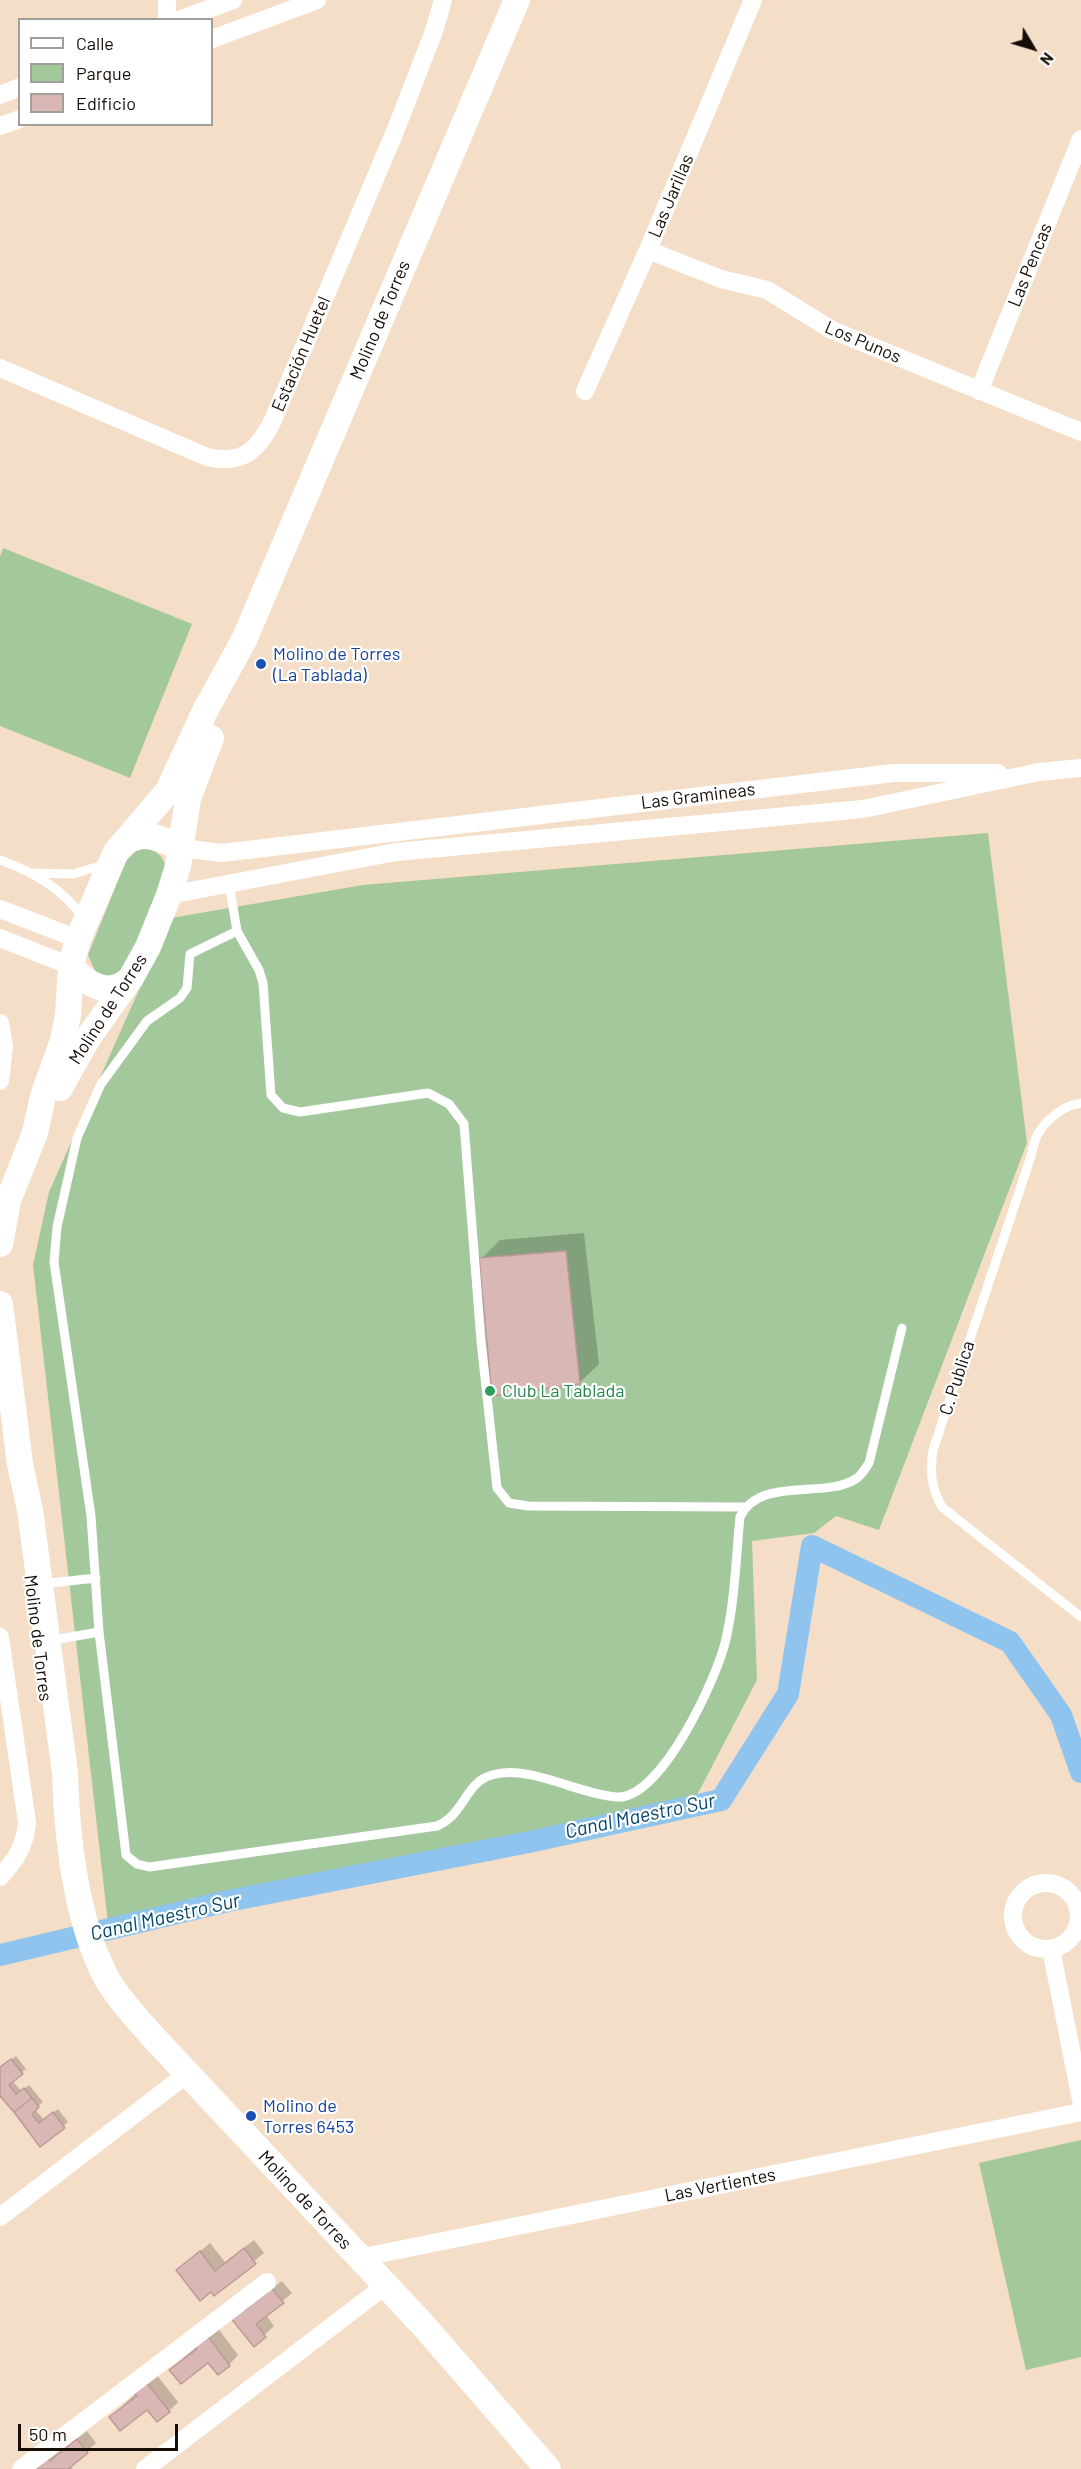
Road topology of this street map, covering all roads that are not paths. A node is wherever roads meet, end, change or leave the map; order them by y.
1 (167, 0) edge
2 (233, 0) edge
3 (317, 0) edge
4 (443, 0) edge
5 (517, 0) edge
6 (753, 0) edge
7 (166, 18) edge
8 (184, 18) edge
9 (213, 39) edge
10 (18, 88) edge
11 (0, 95) edge
12 (18, 119) edge
13 (0, 126) edge
14 (1081, 139) edge
15 (648, 250) junction
16 (0, 368) edge
17 (585, 391) dead end
18 (979, 391) junction
19 (1081, 432) edge
20 (244, 640) junction
21 (1081, 768) edge
22 (1039, 772) junction
23 (180, 848) junction
24 (116, 853) junction
25 (0, 860) edge
26 (35, 873) junction
27 (229, 883) junction
28 (169, 895) junction
29 (0, 909) edge
30 (82, 930) junction
31 (237, 931) junction
32 (0, 938) edge
33 (70, 966) junction
34 (132, 976) junction
35 (0, 1023) edge
36 (0, 1081) edge
37 (1081, 1103) edge
38 (35, 1133) junction
39 (0, 1244) edge
40 (0, 1304) edge
41 (902, 1328) dead end
42 (20, 1464) junction
43 (745, 1507) junction
44 (96, 1578) junction
45 (40, 1585) junction
46 (1081, 1617) edge
47 (99, 1632) junction
48 (0, 1637) edge
49 (48, 1642) junction
50 (66, 1812) junction
51 (0, 1877) edge
52 (1051, 1949) dead end
53 (187, 2074) junction
54 (1081, 2100) edge
55 (1081, 2112) edge
56 (0, 2217) edge
57 (359, 2258) junction
58 (267, 2282) dead end
59 (386, 2285) junction
60 (21, 2469) edge
61 (145, 2469) edge
62 (548, 2469) edge

1 - 7 street
2 - 8 street
3 - 9 street
4 - 16 street, Estación Huetel
5 - 20 main road, Molino de Torres
6 - 15 street, Las Jarillas
10 - 11 street
12 - 13 street
14 - 18 street, Las Pencas
15 - 17 street, Las Jarillas
15 - 18 street, Los Punos
18 - 19 street, Los Punos
20 - 23 main road, Molino de Torres
20 - 24 main road, Molino de Torres
21 - 22 street, Las Gramineas
22 - 23 street, Las Gramineas
22 - 27 street, Las Gramineas
23 - 24 main road
23 - 28 main road, Molino de Torres
24 - 26 lane
24 - 30 main road, Molino de Torres
25 - 26 lane
26 - 30 lane
27 - 28 street
27 - 31 lane
28 - 34 main road, Molino de Torres
29 - 30 street
30 - 33 main road, Molino de Torres
31 - 43 lane
31 - 44 lane
32 - 33 street
33 - 34 main road
33 - 38 main road, Molino de Torres
34 - 38 main road, Molino de Torres
35 - 36 street
37 - 46 lane, C. Publica
38 - 39 main road, Molino de Torres
40 - 42 main road, Molino de Torres
41 - 43 lane
42 - 45 main road, Molino de Torres
42 - 50 main road, Molino de Torres
43 - 47 lane
44 - 45 lane
44 - 47 lane
45 - 49 main road, Molino de Torres
47 - 49 lane
48 - 51 street
49 - 50 main road, Molino de Torres
50 - 53 main road, Molino de Torres
52 - 54 street
53 - 56 street
53 - 57 main road, Molino de Torres
55 - 57 street, Las Vertientes
57 - 59 main road, Molino de Torres
58 - 60 street
59 - 61 street
59 - 62 main road, Molino de Torres

